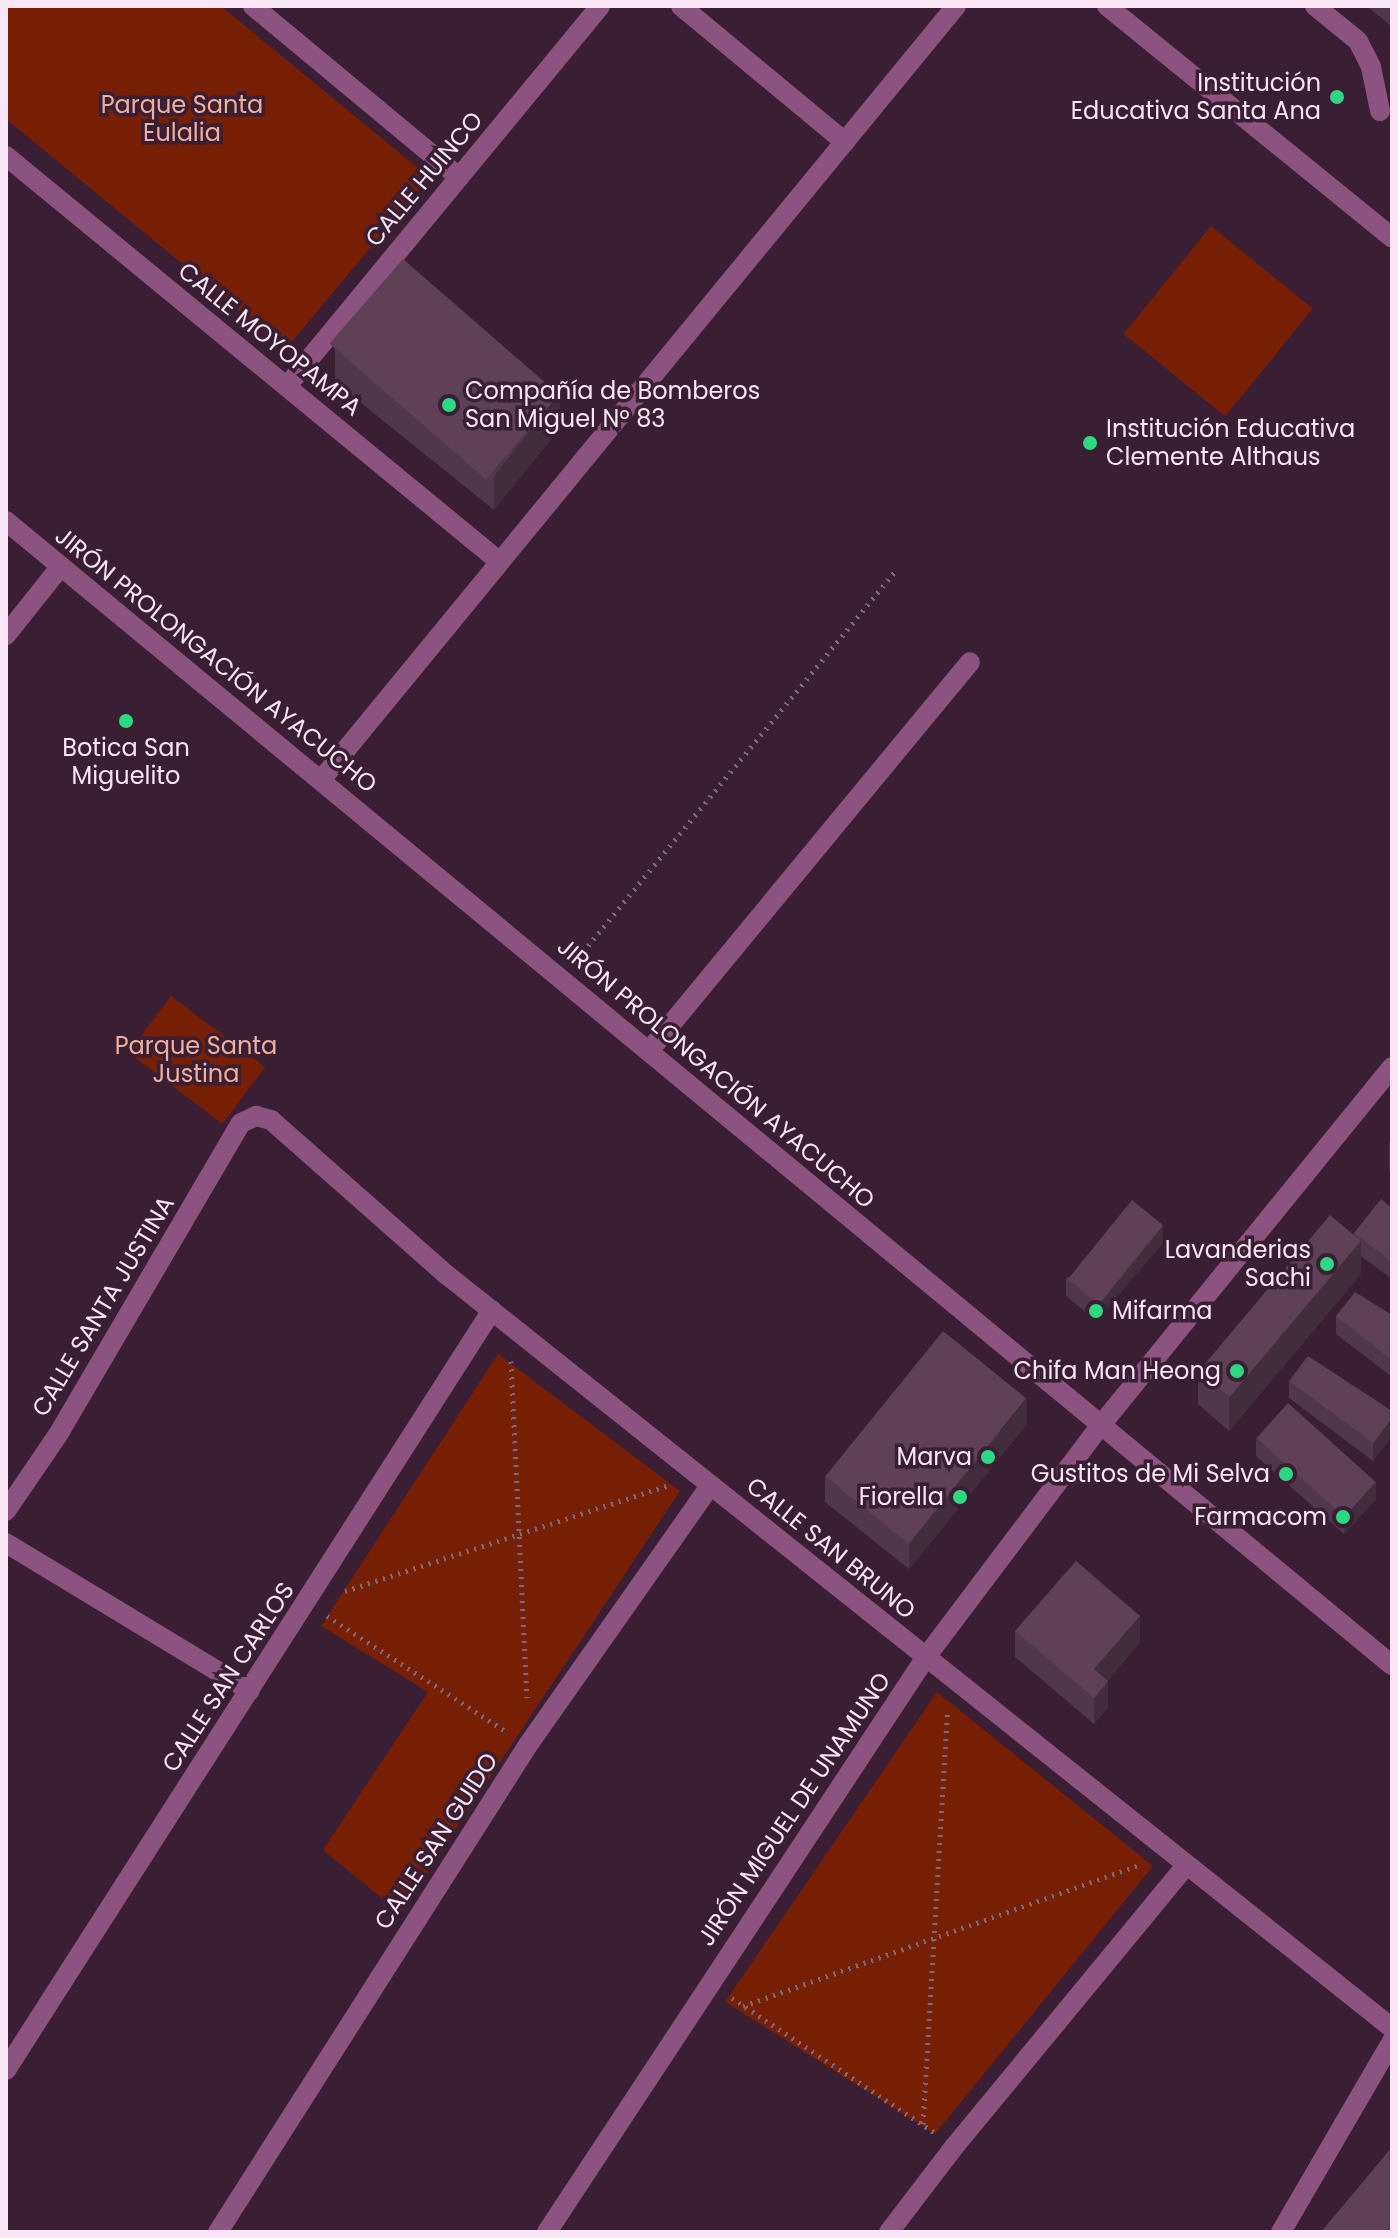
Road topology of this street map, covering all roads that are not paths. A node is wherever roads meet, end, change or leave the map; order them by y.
1 (253, 6) edge
2 (600, 6) edge
3 (681, 6) edge
4 (956, 6) edge
5 (1107, 6) edge
6 (1315, 6) edge
7 (1380, 111) dead end
8 (845, 142) junction
9 (9, 164) edge
10 (459, 177) junction
11 (1392, 238) edge
12 (287, 386) junction
13 (6, 521) edge
14 (500, 562) junction
15 (61, 566) junction
16 (6, 635) edge
17 (970, 662) dead end
18 (321, 780) junction
19 (649, 1051) junction
20 (1392, 1067) edge
21 (241, 1123) joint
22 (492, 1310) junction
23 (1101, 1425) junction
24 (705, 1480) junction
25 (6, 1511) edge
26 (6, 1543) edge
27 (926, 1657) junction
28 (1392, 1665) edge
29 (250, 1691) junction
30 (1179, 1859) junction
31 (1392, 2028) edge
32 (1392, 2041) edge
33 (6, 2070) edge
34 (218, 2232) edge
35 (547, 2232) edge
36 (889, 2232) edge
37 (1281, 2232) edge

1 - 10 street
2 - 10 street, CALLE HUINCO
3 - 8 street
4 - 8 street
5 - 11 street
6 - 7 street
8 - 14 street
9 - 12 street, CALLE MOYOPAMPA
10 - 12 street, CALLE HUINCO
12 - 14 street, CALLE MOYOPAMPA
13 - 15 street, JIRÓN PROLONGACIÓN AYACUCHO
14 - 18 street
15 - 16 street
15 - 18 street, JIRÓN PROLONGACIÓN AYACUCHO
17 - 19 street
18 - 19 street, JIRÓN PROLONGACIÓN AYACUCHO
19 - 23 street, JIRÓN PROLONGACIÓN AYACUCHO
20 - 23 street, JIRÓN MIGUEL DE UNAMUNO
21 - 22 street, CALLE SAN BRUNO
21 - 25 street, CALLE SANTA JUSTINA
22 - 24 street, CALLE SAN BRUNO
22 - 29 street, CALLE SAN CARLOS
23 - 27 street, JIRÓN MIGUEL DE UNAMUNO
23 - 28 street, JIRÓN PROLONGACIÓN AYACUCHO
24 - 27 street, CALLE SAN BRUNO
24 - 34 street, CALLE SAN GUIDO
26 - 29 street
27 - 30 street, CALLE SAN BRUNO
27 - 35 street, JIRÓN MIGUEL DE UNAMUNO
29 - 33 street, CALLE SAN CARLOS
30 - 31 street, CALLE SAN BRUNO
30 - 36 street
32 - 37 street

